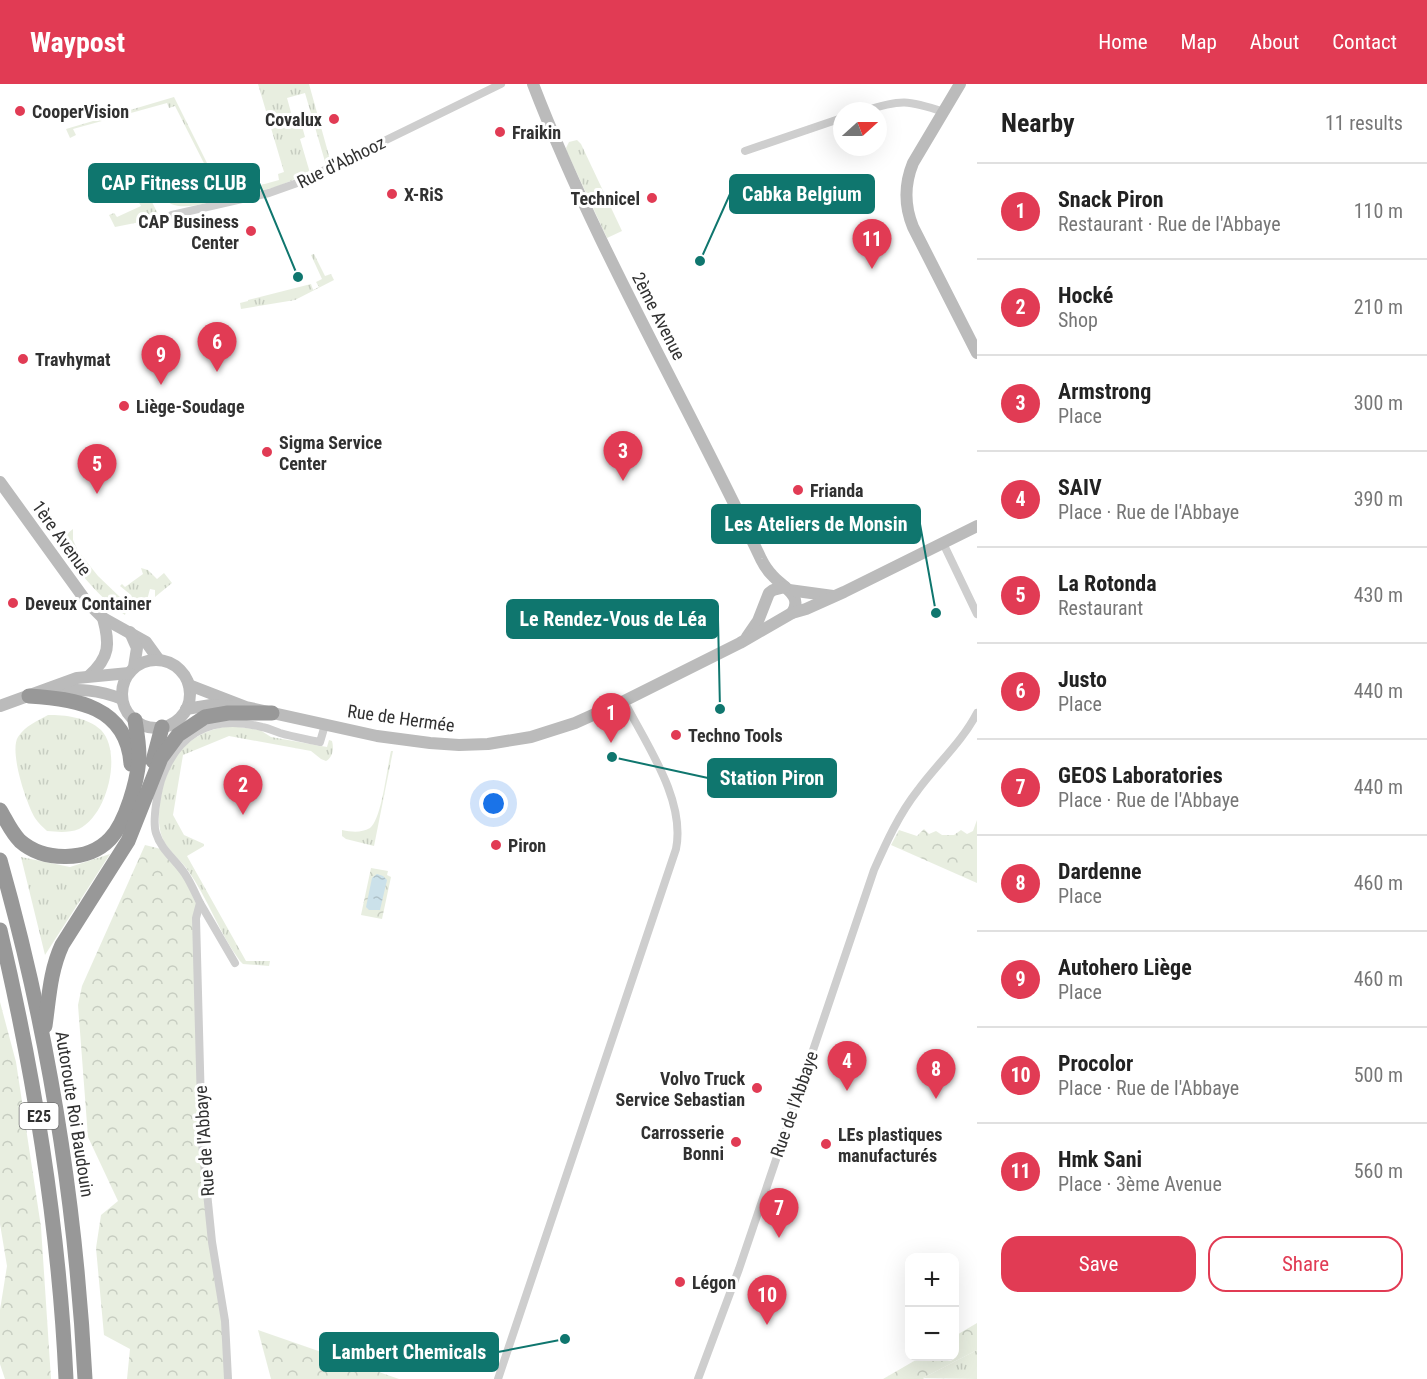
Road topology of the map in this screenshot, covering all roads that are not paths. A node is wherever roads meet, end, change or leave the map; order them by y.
1 (501, 84) edge
2 (533, 84) edge
3 (960, 84) edge
4 (887, 105) edge
5 (944, 112) junction
6 (833, 121) edge
7 (745, 151) dead end
8 (172, 215) dead end
9 (977, 353) edge
10 (0, 482) edge
11 (977, 526) edge
12 (943, 543) junction
13 (761, 559) junction
14 (787, 589) junction
15 (833, 596) junction
16 (767, 599) junction
17 (977, 614) edge
18 (788, 616) junction
19 (103, 618) junction
20 (130, 632) junction
21 (746, 638) junction
22 (159, 660) junction
23 (132, 670) junction
24 (89, 676) junction
25 (189, 685) junction
26 (29, 696) junction
27 (122, 699) junction
28 (624, 701) junction
29 (0, 706) edge
30 (246, 707) junction
31 (186, 709) junction
32 (272, 713) junction
33 (977, 713) edge
34 (135, 720) junction
35 (325, 725) junction
36 (162, 727) junction
37 (131, 796) junction
38 (142, 808) junction
39 (0, 810) edge
40 (0, 860) edge
41 (200, 903) junction
42 (0, 930) edge
43 (235, 963) dead end
44 (0, 980) edge
45 (18, 1006) junction
46 (44, 1038) junction
47 (66, 1379) edge
48 (85, 1379) edge
49 (228, 1379) edge
50 (498, 1379) edge
51 (698, 1379) edge

1 - 8 street, Rue d'Abhooz
2 - 13 street, 2ème Avenue
3 - 5 street
4 - 5 street
5 - 9 street
6 - 7 street
10 - 19 street, 1ère Avenue
11 - 12 street, Rue de Hermée
12 - 15 street, Rue de Hermée
12 - 17 street
13 - 14 street, 2ème Avenue
13 - 16 street, 2ème Avenue
14 - 15 street
14 - 16 street
14 - 18 street
15 - 18 street, Rue de Hermée
16 - 18 street
16 - 21 street, Rue de Hermée
18 - 21 street, Rue de Hermée
19 - 20 street, 1ère Avenue
19 - 24 street
20 - 22 street, 1ère Avenue
20 - 23 street
21 - 28 street, Rue de Hermée
22 - 23 street
22 - 25 street, Rue de Hermée
23 - 24 street
23 - 27 street
24 - 26 street
25 - 30 street, Rue de Hermée
25 - 31 street
26 - 27 street
26 - 29 street
26 - 37 highway
27 - 34 street
28 - 35 street, Rue de Hermée
28 - 50 street
30 - 31 street, Rue de Hermée
30 - 32 street, Rue de Hermée
31 - 36 street
32 - 35 street, Rue de Hermée
32 - 38 highway
33 - 51 street, Rue de l'Abbaye
34 - 36 street
34 - 37 highway
35 - 41 street
36 - 38 highway
37 - 39 highway
38 - 46 highway
40 - 46 highway, Autoroute Roi Baudouin / E25
41 - 43 street
41 - 49 street, Rue de l'Abbaye
42 - 45 highway, Autoroute Roi Baudouin / E25
44 - 45 highway
45 - 47 highway, Autoroute Roi Baudouin / E25
46 - 48 highway, Autoroute Roi Baudouin / E25

